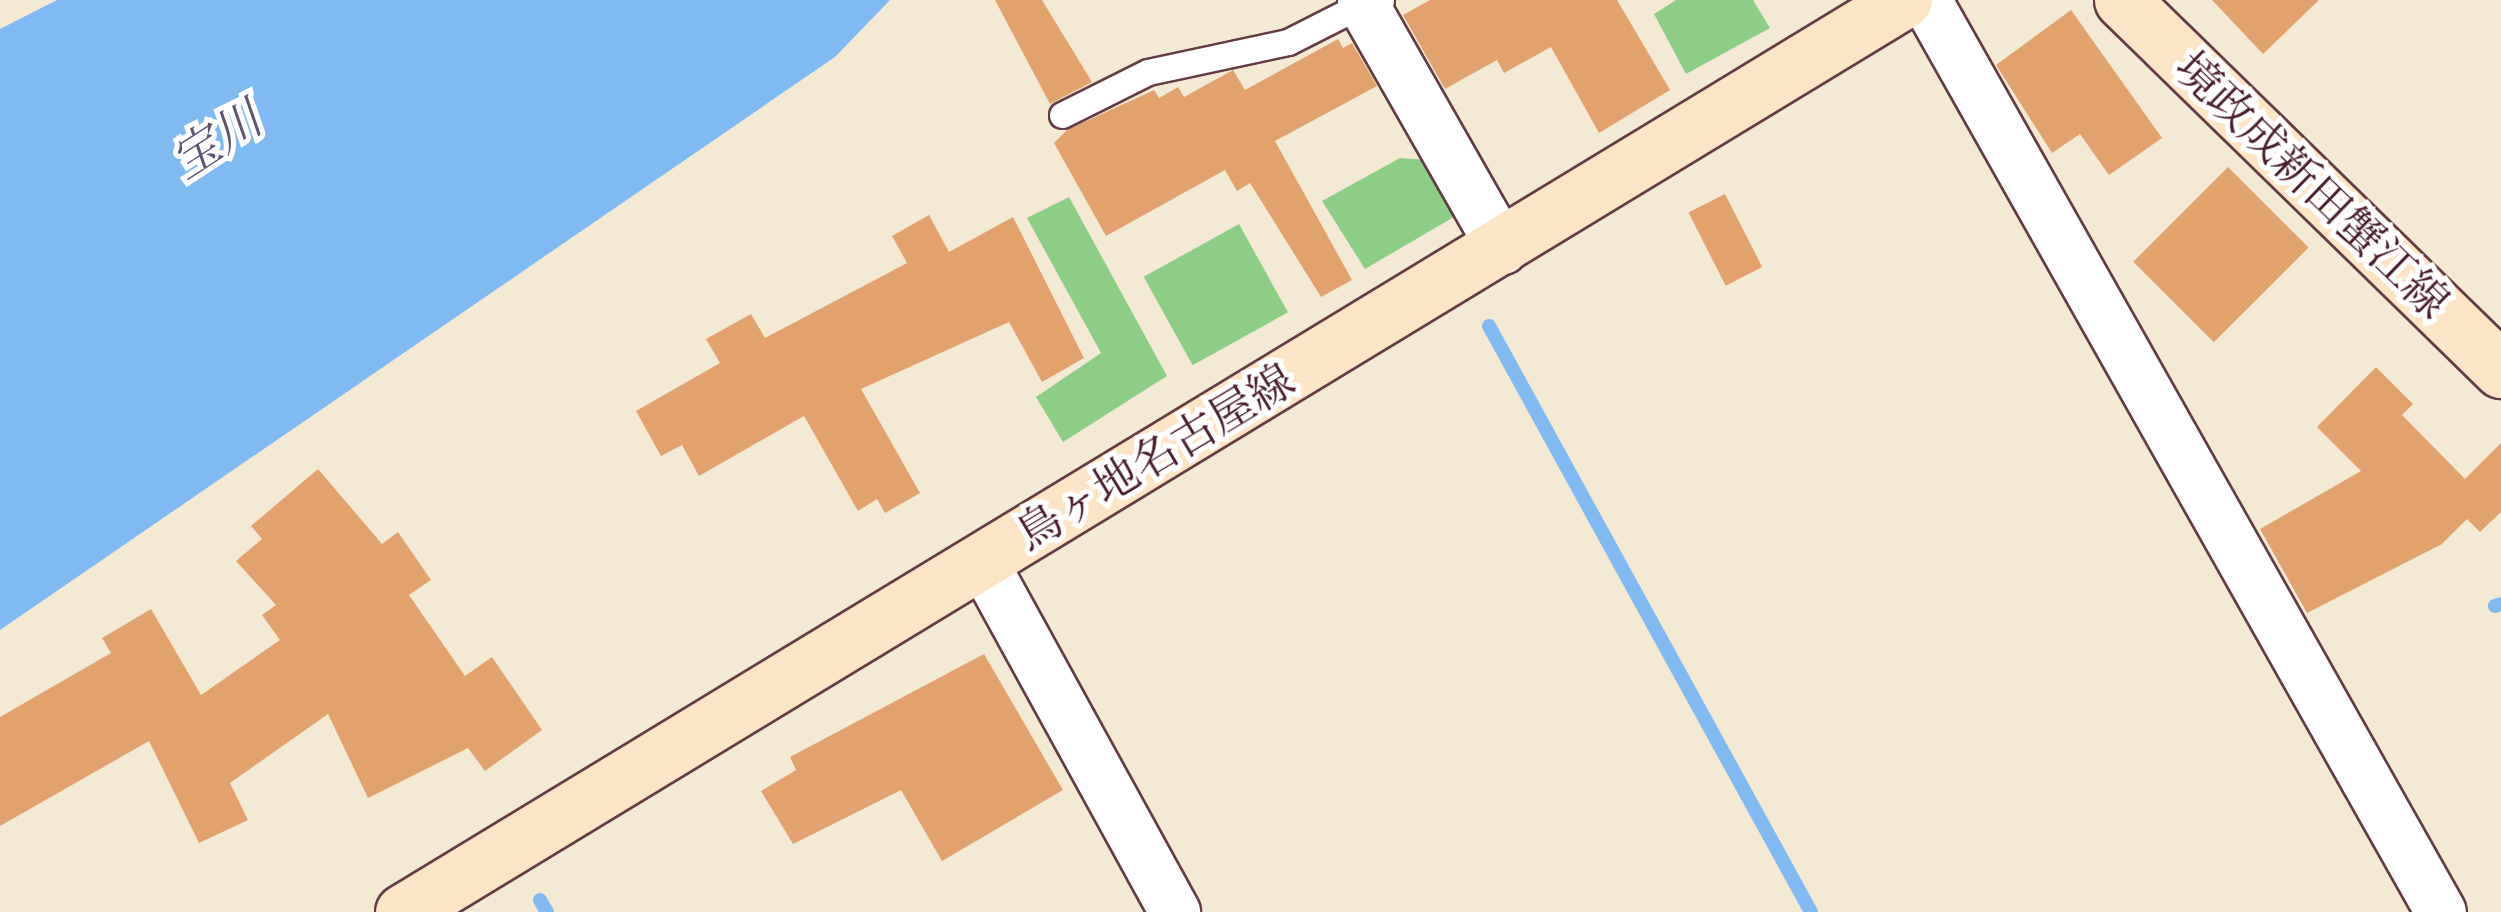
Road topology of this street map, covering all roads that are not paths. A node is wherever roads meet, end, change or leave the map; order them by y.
1 (1904, 0) edge
2 (1926, 0) edge
3 (2122, 0) edge
4 (1366, 2) edge
5 (1062, 116) dead end
6 (1502, 250) junction
7 (2501, 370) edge
8 (982, 561) junction
9 (403, 912) edge
10 (1176, 912) edge
11 (2441, 912) edge

1 - 6 main road, 鳥ヶ地名古屋線
2 - 11 street
3 - 7 main road, 境政成新田蟹江線
4 - 5 lane
4 - 6 street
6 - 8 main road, 鳥ヶ地名古屋線
8 - 9 main road, 鳥ヶ地名古屋線
8 - 10 street

